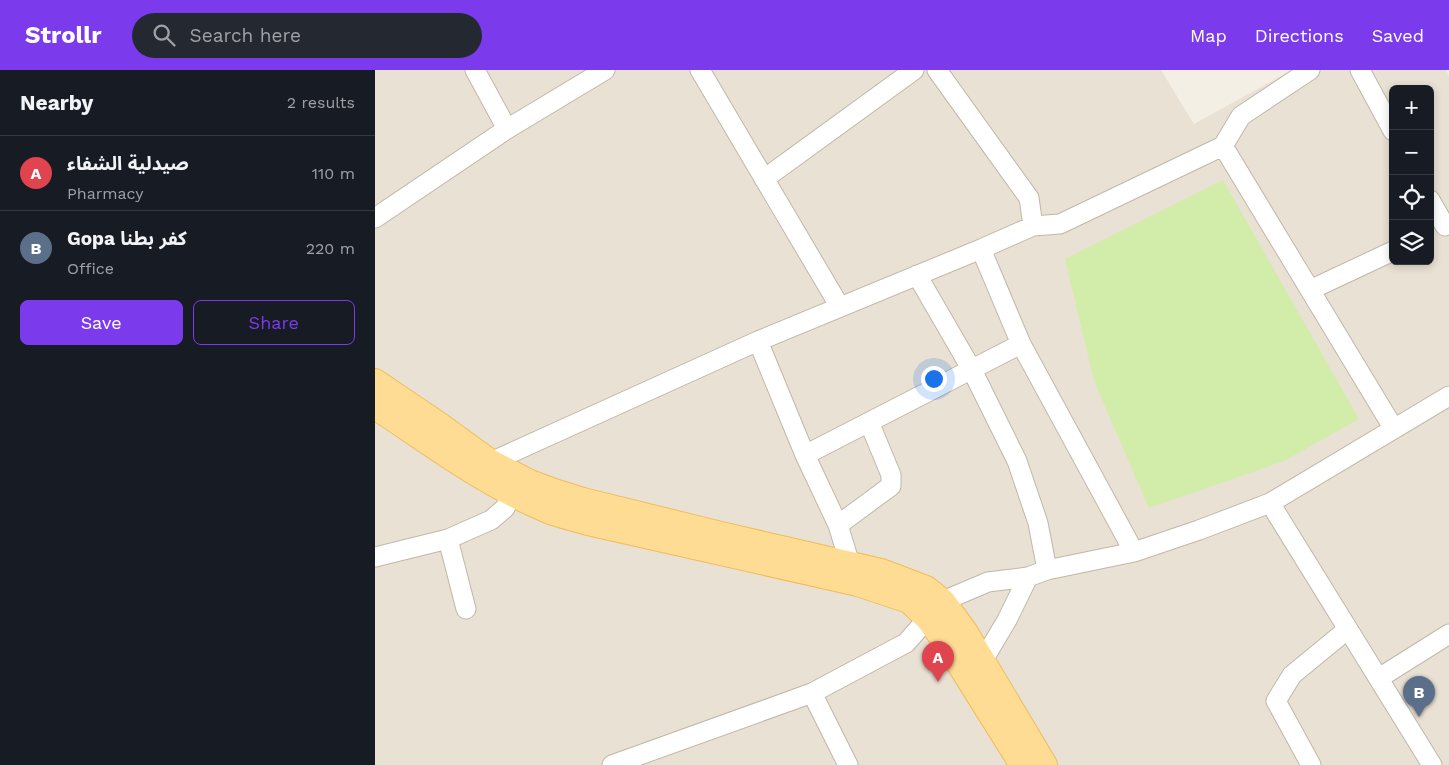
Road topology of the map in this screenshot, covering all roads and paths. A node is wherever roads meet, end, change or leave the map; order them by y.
1 (475, 70) edge
2 (605, 70) edge
3 (699, 70) edge
4 (914, 70) edge
5 (937, 70) edge
6 (1310, 70) edge
7 (1360, 70) edge
8 (1389, 123) edge
9 (507, 129) junction
10 (1223, 146) junction
11 (764, 179) junction
12 (1434, 210) edge
13 (375, 218) edge
14 (1033, 226) junction
15 (1441, 228) edge
16 (981, 249) junction
17 (1389, 253) edge
18 (917, 275) junction
19 (1310, 290) junction
20 (840, 307) junction
21 (758, 341) junction
22 (1021, 344) junction
23 (972, 370) junction
24 (375, 381) edge
25 (1449, 396) edge
26 (375, 407) edge
27 (869, 422) junction
28 (1394, 429) junction
29 (805, 455) junction
30 (487, 471) junction
31 (511, 495) junction
32 (1269, 503) junction
33 (838, 525) junction
34 (448, 539) junction
35 (1134, 552) junction
36 (375, 557) edge
37 (850, 564) junction
38 (1047, 570) junction
39 (1028, 577) junction
40 (943, 601) junction
41 (466, 609) dead end
42 (928, 619) junction
43 (1348, 629) junction
44 (1449, 634) edge
45 (982, 662) junction
46 (1379, 678) junction
47 (812, 693) junction
48 (612, 765) edge
49 (848, 765) edge
50 (1022, 765) edge
51 (1045, 765) edge
52 (1311, 765) edge
53 (1432, 765) edge

1 - 9 street
2 - 9 street
3 - 11 street
4 - 11 street
5 - 14 street
6 - 10 street
7 - 8 street
9 - 13 street
10 - 14 street
10 - 19 street
11 - 20 street
12 - 15 street
14 - 16 street
16 - 18 street
16 - 22 street
17 - 19 street
18 - 20 street
18 - 23 street
19 - 28 street
20 - 21 street
21 - 29 street
21 - 30 street
22 - 23 street
22 - 35 street
23 - 27 street
23 - 38 street
24 - 30 main road
25 - 28 street
26 - 30 main road
27 - 29 street
27 - 33 street
28 - 32 street
29 - 33 street
30 - 31 main road
30 - 37 main road
31 - 34 street
31 - 42 main road
32 - 35 street
32 - 43 street
33 - 37 street
34 - 36 street
34 - 41 street
35 - 38 street
37 - 40 main road
38 - 39 street
39 - 40 street
39 - 45 street
40 - 42 street
40 - 45 main road
42 - 47 street
42 - 50 main road
43 - 46 street
43 - 52 street
44 - 46 street
45 - 51 main road
46 - 53 street
47 - 48 street
47 - 49 street

